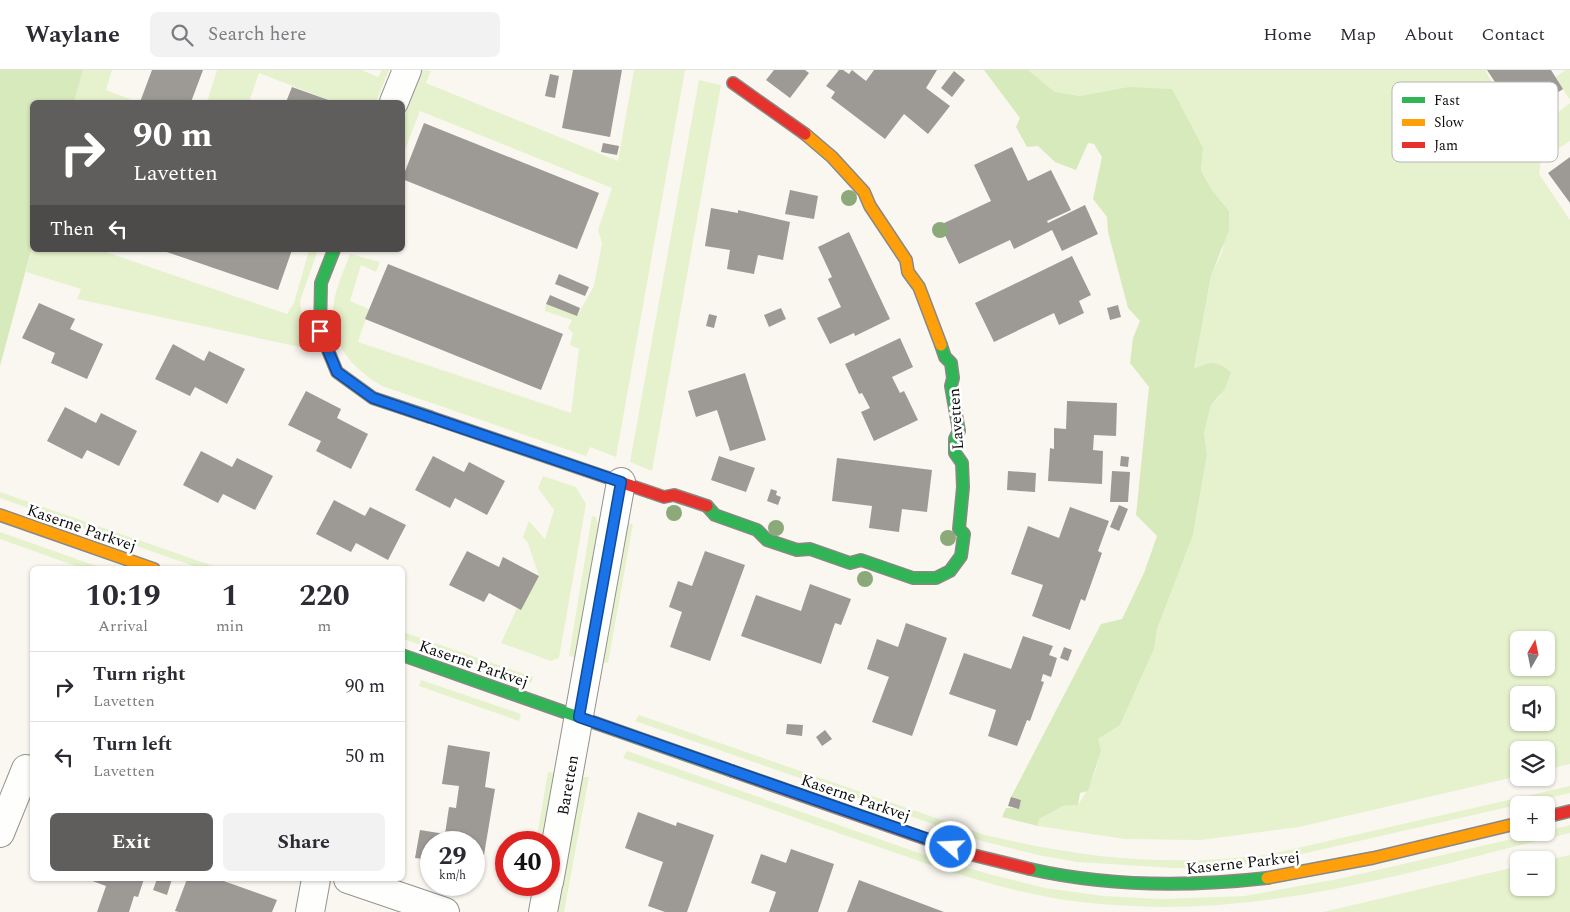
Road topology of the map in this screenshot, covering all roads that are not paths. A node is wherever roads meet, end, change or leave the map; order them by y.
1 (407, 70) edge
2 (733, 82) dead end
3 (395, 100) edge
4 (333, 252) edge
5 (621, 482) junction
6 (0, 515) edge
7 (145, 566) edge
8 (405, 657) edge
9 (579, 717) junction
10 (30, 770) edge
11 (1570, 811) edge
12 (1555, 815) edge
13 (1510, 825) edge
14 (558, 831) edge
15 (0, 833) edge
16 (316, 881) edge
17 (354, 881) edge
18 (546, 896) edge
19 (310, 912) edge
20 (445, 912) edge
21 (543, 912) edge

1 - 3 street
2 - 5 street, Lavetten
4 - 5 street, Lavetten
5 - 9 street
6 - 7 street, Kaserne Parkvej
8 - 9 street, Kaserne Parkvej
9 - 13 street, Kaserne Parkvej
9 - 14 street, Baretten
10 - 15 street
11 - 12 street
16 - 19 street
17 - 20 street
18 - 21 street, Baretten

